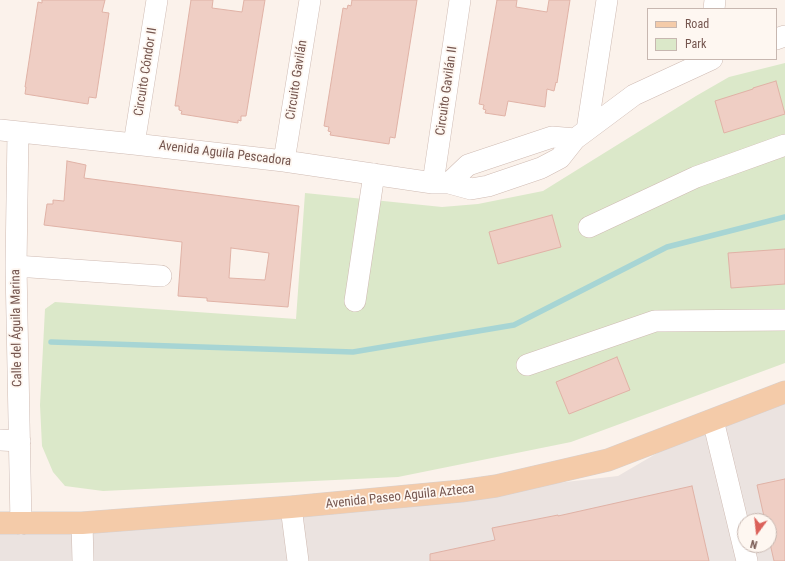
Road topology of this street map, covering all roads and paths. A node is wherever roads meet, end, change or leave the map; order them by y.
1 (157, 0) edge
2 (310, 0) edge
3 (460, 0) edge
4 (607, 0) edge
5 (707, 60) edge
6 (9, 131) edge
7 (581, 135) junction
8 (134, 144) junction
9 (785, 145) edge
10 (284, 161) junction
11 (374, 174) junction
12 (441, 183) junction
13 (589, 227) dead end
14 (16, 266) junction
15 (161, 276) dead end
16 (355, 301) dead end
17 (785, 320) edge
18 (527, 365) dead end
19 (785, 392) edge
20 (713, 420) junction
21 (10, 440) edge
22 (291, 507) junction
23 (82, 523) junction
24 (10, 524) edge
25 (83, 561) edge
26 (298, 561) edge
27 (747, 561) edge

1 - 8 street, Circuito Cóndor II
2 - 10 street, Circuito Gavilán
3 - 12 street, Circuito Gavilán II
4 - 7 street
5 - 7 street, Avenida Aguila Pescadora
6 - 8 street, Avenida Aguila Pescadora
6 - 14 street, Calle del Águila Marina
7 - 12 street, Avenida Aguila Pescadora
8 - 10 street, Avenida Aguila Pescadora
9 - 13 street
10 - 11 street, Avenida Aguila Pescadora
11 - 12 street, Avenida Aguila Pescadora
11 - 16 street
14 - 15 street
14 - 21 street, Calle del Águila Marina
17 - 18 street
19 - 20 main road, Avenida Paseo Aguila Azteca
20 - 22 main road, Avenida Paseo Aguila Azteca
20 - 27 street
21 - 24 street, Calle del Águila Marina
22 - 23 main road, Avenida Paseo Aguila Azteca
22 - 26 street
23 - 24 main road, Avenida Paseo Aguila Azteca
23 - 25 street

